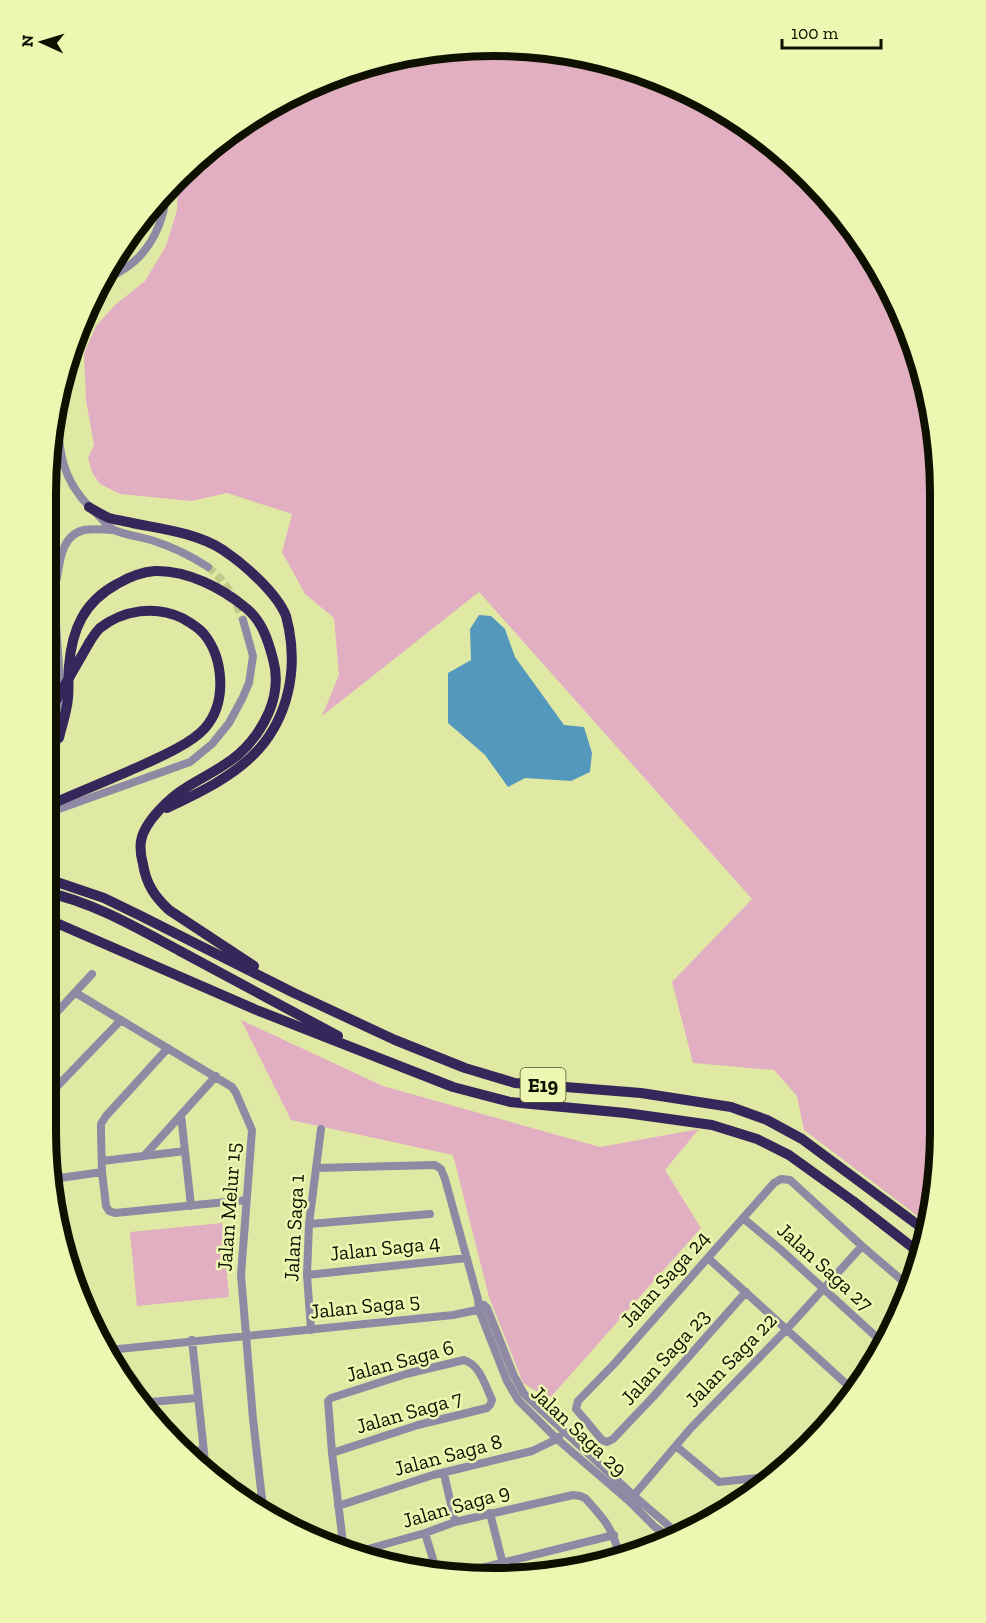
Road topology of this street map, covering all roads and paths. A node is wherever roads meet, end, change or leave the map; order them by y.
1 (165, 204) edge
2 (113, 275) edge
3 (59, 438) edge
4 (89, 507) junction
5 (114, 530) junction
6 (208, 567) tunnel mouth
7 (56, 584) edge
8 (56, 609) edge
9 (243, 620) tunnel mouth
10 (60, 680) junction
11 (56, 686) edge
12 (56, 700) edge
13 (56, 727) edge
14 (59, 738) junction
15 (56, 746) edge
16 (56, 802) edge
17 (56, 810) edge
18 (157, 812) junction
19 (56, 882) edge
20 (56, 894) edge
21 (56, 923) edge
22 (92, 974) dead end
23 (76, 993) junction
24 (294, 993) junction
25 (56, 1014) edge
26 (121, 1020) junction
27 (168, 1048) junction
28 (384, 1060) junction
29 (216, 1076) junction
30 (56, 1088) edge
31 (181, 1115) junction
32 (321, 1129) dead end
33 (185, 1151) junction
34 (144, 1156) junction
35 (102, 1161) junction
36 (316, 1168) junction
37 (102, 1172) junction
38 (58, 1178) edge
39 (246, 1200) junction
40 (191, 1206) junction
41 (430, 1214) dead end
42 (743, 1218) junction
43 (309, 1224) junction
44 (920, 1226) edge
45 (862, 1246) junction
46 (914, 1249) edge
47 (467, 1258) junction
48 (708, 1258) junction
49 (307, 1275) junction
50 (903, 1282) edge
51 (823, 1289) junction
52 (746, 1293) junction
53 (483, 1309) junction
54 (787, 1329) junction
55 (311, 1330) junction
56 (246, 1336) junction
57 (878, 1338) edge
58 (192, 1340) junction
59 (114, 1349) edge
60 (848, 1385) edge
61 (197, 1398) junction
62 (492, 1400) joint
63 (151, 1402) edge
64 (564, 1432) junction
65 (557, 1439) junction
66 (607, 1442) joint
67 (676, 1446) junction
68 (203, 1450) junction
69 (196, 1451) edge
70 (332, 1453) junction
71 (204, 1458) edge
72 (444, 1474) junction
73 (758, 1478) edge
74 (262, 1497) junction
75 (256, 1498) edge
76 (631, 1498) junction
77 (262, 1502) edge
78 (338, 1506) junction
79 (490, 1513) junction
80 (455, 1522) junction
81 (672, 1529) edge
82 (425, 1533) junction
83 (663, 1533) edge
84 (614, 1535) junction
85 (343, 1540) edge
86 (368, 1549) edge
87 (618, 1549) edge
88 (502, 1562) junction
89 (434, 1564) edge
90 (481, 1568) edge
91 (504, 1568) edge

1 - 2 street
3 - 4 street
4 - 5 street
4 - 18 highway
5 - 6 street
5 - 7 street
8 - 10 street
9 - 17 street
10 - 11 street
10 - 14 street
12 - 16 highway, bridge
13 - 14 street
14 - 15 street
14 - 18 highway
18 - 24 highway
19 - 24 highway, E19
20 - 28 highway, E19
21 - 28 highway
22 - 23 street
23 - 25 street
23 - 26 street, Jalan Melur 15
24 - 44 highway, E19
26 - 27 street, Jalan Melur 15
26 - 30 street
27 - 29 street, Jalan Melur 15
27 - 35 street
28 - 46 highway, E19
29 - 31 street
29 - 39 street, Jalan Melur 15
31 - 33 street
31 - 34 street
32 - 36 street, Jalan Saga 1
33 - 34 street
33 - 40 street
34 - 35 street
35 - 37 street
36 - 43 street, Jalan Saga 1
36 - 47 street, Jalan Saga 29
37 - 38 street
37 - 40 street
39 - 40 street
39 - 56 street, Jalan Melur 15
41 - 43 street
42 - 45 street, Jalan Saga 24
42 - 48 street, Jalan Saga 24
42 - 51 street, Jalan Saga 27
43 - 49 street, Jalan Saga 1
45 - 50 street
45 - 51 street, Jalan Saga 22
47 - 49 street, Jalan Saga 4
47 - 53 street, Jalan Saga 29
48 - 52 street
48 - 66 street, Jalan Saga 24
49 - 55 street, Jalan Saga 1
51 - 54 street, Jalan Saga 22
51 - 57 street, Jalan Saga 27
52 - 54 street
52 - 66 street, Jalan Saga 23
53 - 55 street, Jalan Saga 5
53 - 64 street, Jalan Saga 29
53 - 65 street, Jalan Saga 29
54 - 60 street
54 - 67 street, Jalan Saga 22
55 - 56 street, Jalan Saga 5
56 - 58 street, Jalan Saga 5
56 - 74 street, Jalan Melur 15
58 - 59 street, Jalan Saga 5
58 - 61 street
61 - 63 street
61 - 68 street
62 - 70 street, Jalan Saga 7
62 - 70 street, Jalan Saga 6
64 - 65 street, Jalan Saga 8
64 - 76 street, Jalan Saga 29
65 - 72 street, Jalan Saga 8
65 - 76 street, Jalan Saga 29
67 - 73 street
67 - 76 street, Jalan Saga 22
68 - 69 street
68 - 71 street
70 - 78 street
72 - 78 street, Jalan Saga 8
72 - 80 street
74 - 75 street
74 - 77 street, Jalan Melur 15
76 - 81 street, Jalan Saga 29
76 - 83 street, Jalan Saga 29
78 - 85 street
79 - 80 street, Jalan Saga 9
79 - 84 street, Jalan Saga 9
79 - 88 street
80 - 82 street, Jalan Saga 9
82 - 86 street, Jalan Saga 9
82 - 89 street
84 - 87 street
84 - 88 street
88 - 90 street
88 - 91 street

